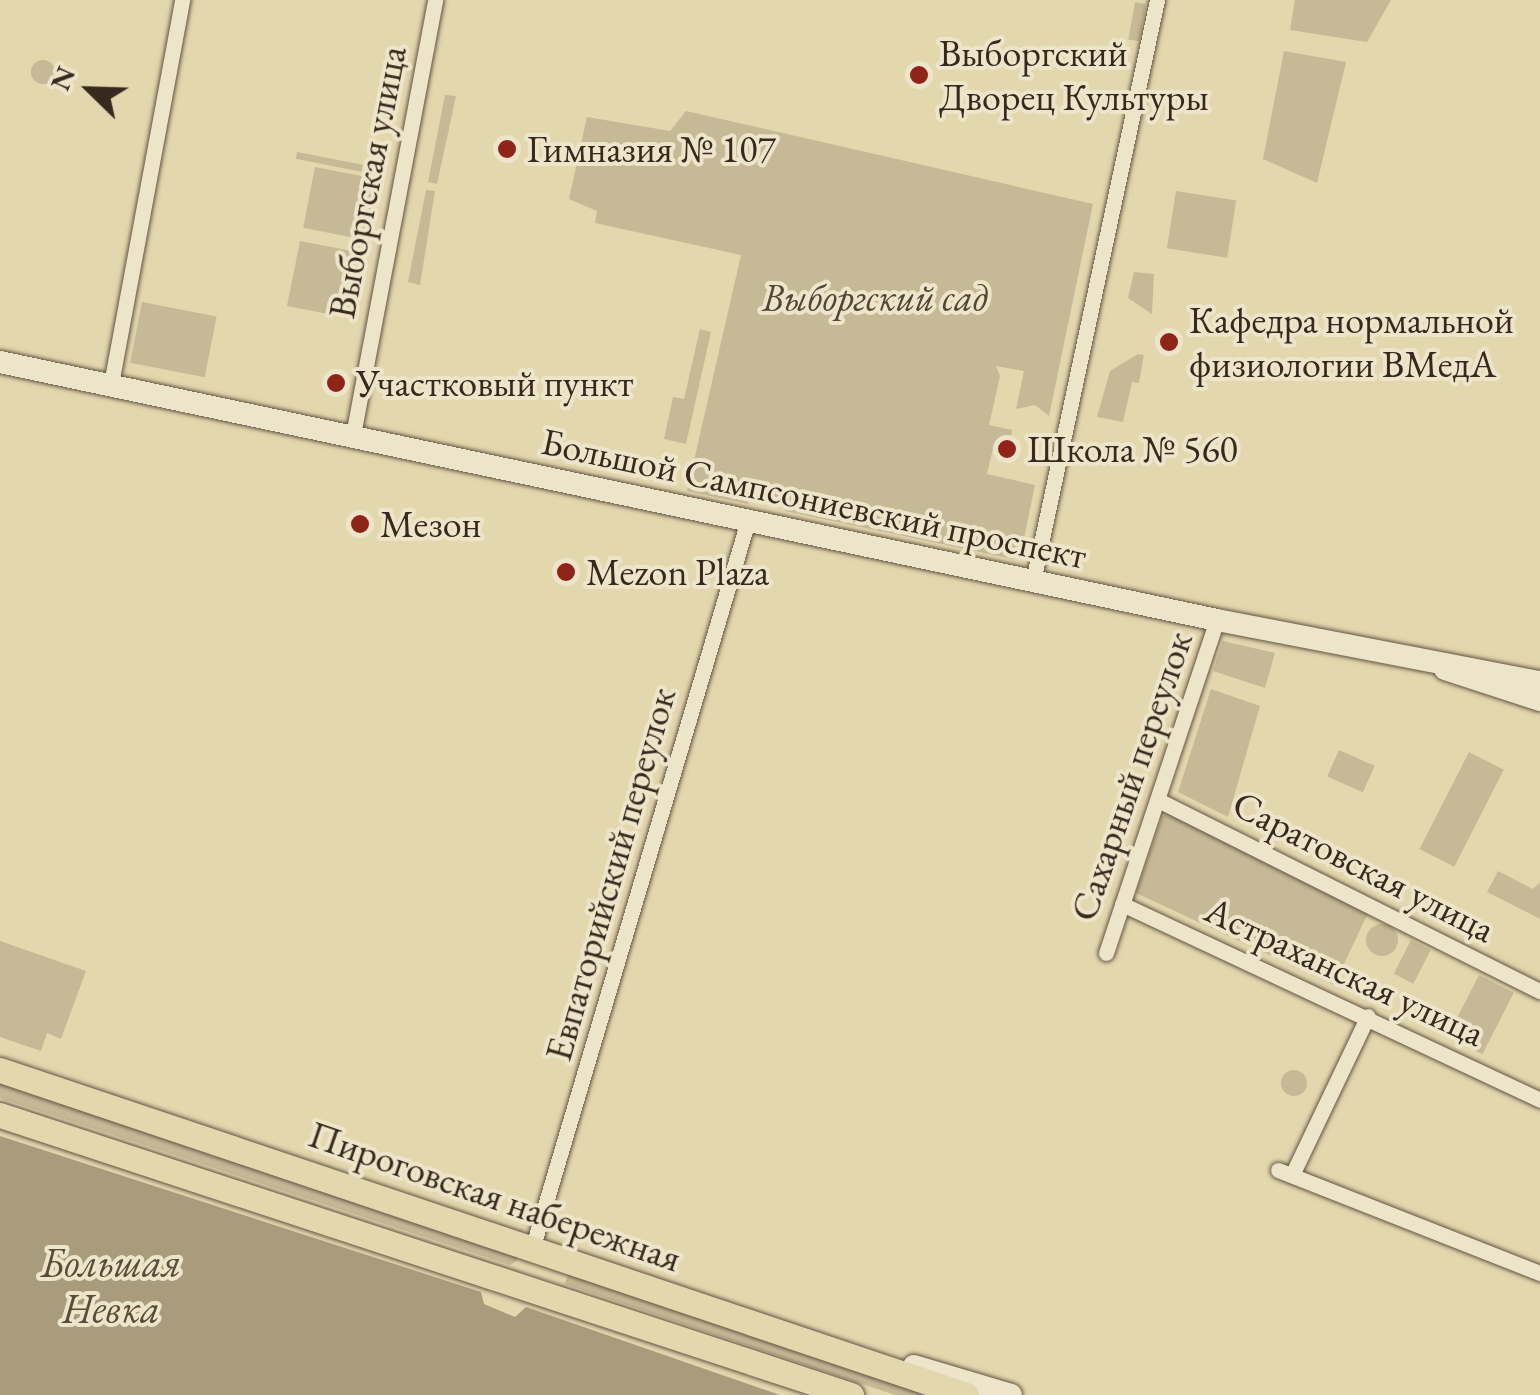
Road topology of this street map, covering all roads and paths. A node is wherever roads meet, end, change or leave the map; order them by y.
1 (182, 0) edge
2 (434, 0) edge
3 (1157, 0) edge
4 (0, 362) edge
5 (111, 384) junction
6 (353, 436) junction
7 (748, 520) junction
8 (1033, 581) junction
9 (1217, 620) junction
10 (1437, 665) junction
11 (1536, 680) edge
12 (1540, 700) edge
13 (1158, 800) junction
14 (1122, 904) junction
15 (1106, 953) dead end
16 (1540, 990) edge
17 (1368, 1016) junction
18 (0, 1070) edge
19 (1540, 1100) edge
20 (0, 1115) edge
21 (532, 1246) junction
22 (1540, 1273) edge
23 (861, 1360) junction
24 (850, 1395) edge
25 (966, 1395) edge
26 (1011, 1395) edge

1 - 5 street
2 - 6 street, Выборгская улица
3 - 8 street
4 - 5 main road, Большой Сампсониевский проспект
5 - 6 main road, Большой Сампсониевский проспект
6 - 7 main road, Большой Сампсониевский проспект
7 - 8 main road, Большой Сампсониевский проспект
7 - 21 street, Евпаторийский переулок
8 - 9 main road, Большой Сампсониевский проспект
9 - 10 main road, Большой Сампсониевский проспект
9 - 13 street, Сахарный переулок
10 - 11 main road, Большой Сампсониевский проспект
10 - 12 main road, Большой Сампсониевский проспект
13 - 14 street, Сахарный переулок
13 - 16 street, Саратовская улица
14 - 15 street, Сахарный переулок
14 - 17 street, Астраханская улица
17 - 19 street, Астраханская улица
17 - 22 street
18 - 21 main road, Пироговская набережная
20 - 24 main road, Пироговская набережная
21 - 23 main road, Пироговская набережная
23 - 25 main road, Пироговская набережная
23 - 26 main road

